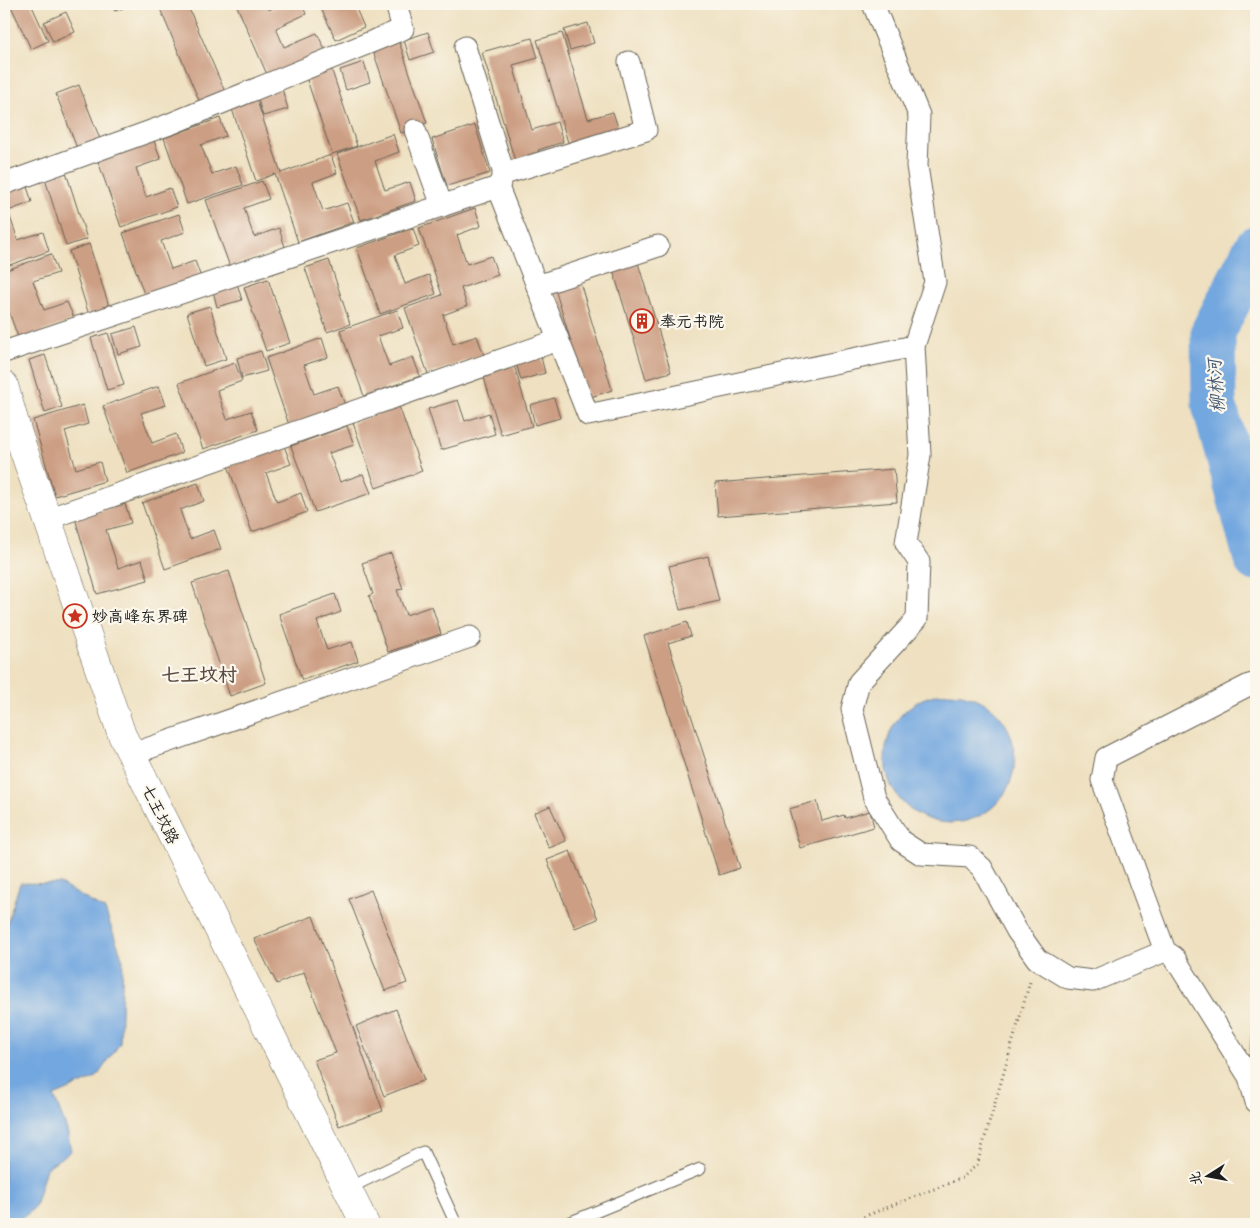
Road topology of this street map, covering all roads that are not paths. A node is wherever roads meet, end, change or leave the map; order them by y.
1 (396, 4) edge
2 (873, 4) edge
3 (466, 47) dead end
4 (629, 62) dead end
5 (415, 130) dead end
6 (501, 180) junction
7 (4, 184) edge
8 (442, 206) junction
9 (658, 246) dead end
10 (537, 286) junction
11 (558, 340) junction
12 (914, 346) junction
13 (4, 352) edge
14 (4, 385) edge
15 (47, 519) junction
16 (470, 637) dead end
17 (1253, 684) edge
18 (132, 754) junction
19 (1165, 951) junction
20 (1256, 1102) edge
21 (700, 1169) dead end
22 (347, 1189) junction
23 (365, 1224) edge
24 (456, 1224) edge
25 (566, 1224) edge

1 - 7 street
2 - 12 street
3 - 6 street
4 - 6 street
5 - 8 street
6 - 8 street
6 - 10 street
8 - 13 street
9 - 10 street
10 - 11 street
11 - 12 street
11 - 15 street
12 - 19 street
14 - 15 street, 七王坟路
15 - 18 street, 七王坟路
16 - 18 street
17 - 19 street
18 - 22 street, 七王坟路
19 - 20 street
21 - 25 lane
22 - 23 street, 七王坟路
22 - 24 lane

